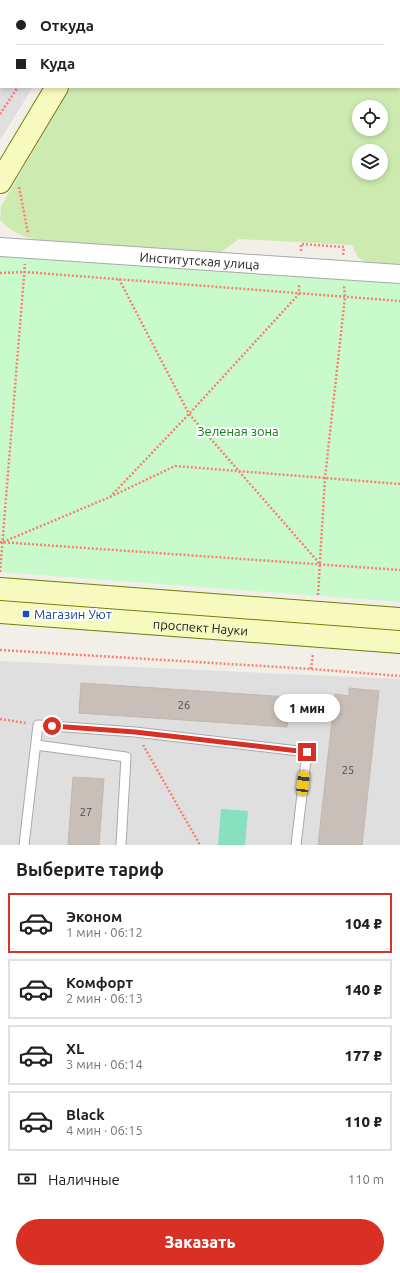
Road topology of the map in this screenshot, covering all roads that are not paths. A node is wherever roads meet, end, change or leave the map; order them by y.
1 (56, 88) edge
2 (9, 181) edge
3 (0, 247) edge
4 (400, 274) edge
5 (0, 589) edge
6 (0, 612) edge
7 (400, 619) edge
8 (400, 642) edge
9 (36, 745) junction
10 (24, 845) edge
11 (121, 845) edge
12 (296, 845) edge

1 - 2 main road
3 - 4 street, Институтская улица
5 - 7 main road, проспект Науки
6 - 8 main road, проспект Науки
9 - 10 lane
9 - 11 lane
9 - 12 lane

